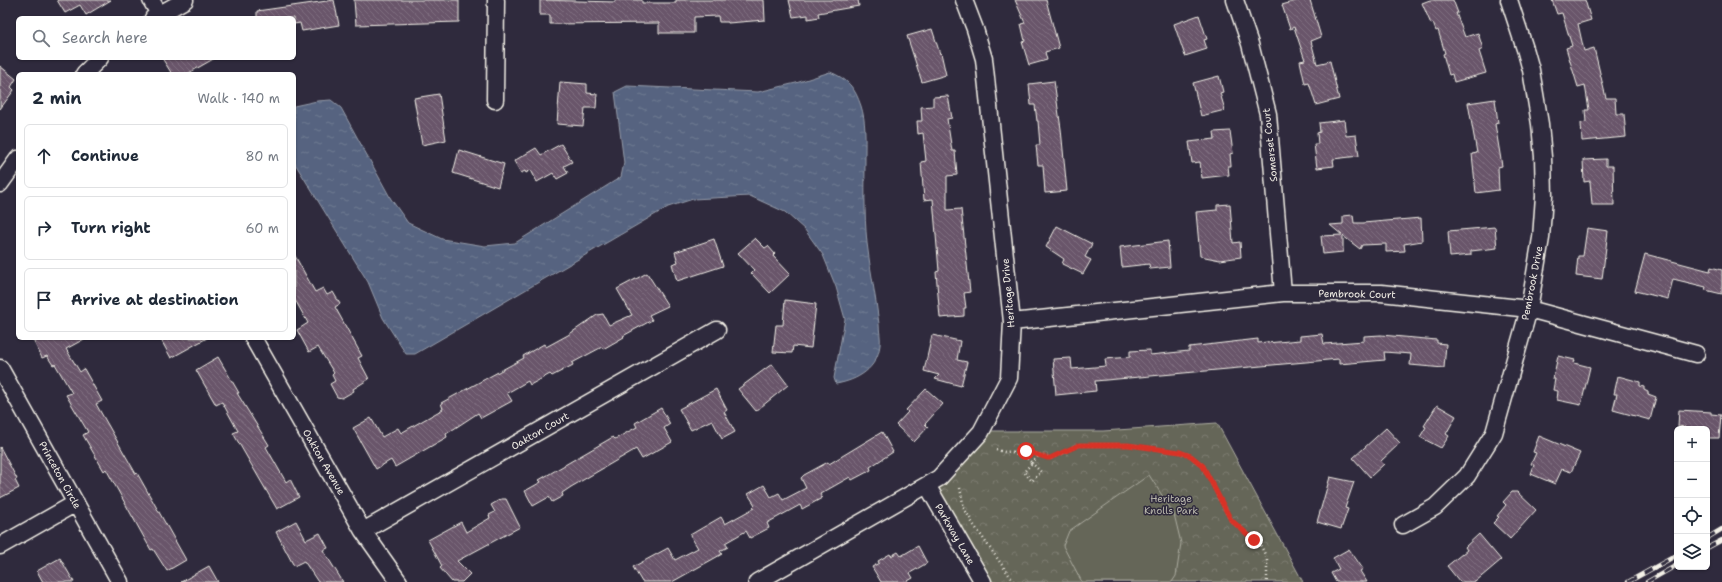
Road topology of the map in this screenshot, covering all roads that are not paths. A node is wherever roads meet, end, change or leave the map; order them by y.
1 (185, 0) edge
2 (496, 0) edge
3 (964, 0) edge
4 (1235, 0) edge
5 (1509, 0) edge
6 (154, 11) edge
7 (98, 60) edge
8 (86, 72) edge
9 (495, 100) dead end
10 (16, 162) edge
11 (0, 184) edge
12 (1283, 293) junction
13 (1529, 309) junction
14 (1012, 322) junction
15 (717, 330) dead end
16 (254, 340) edge
17 (1696, 354) dead end
18 (0, 368) edge
19 (927, 485) junction
20 (76, 503) junction
21 (1403, 525) dead end
22 (363, 531) junction
23 (0, 546) edge
24 (120, 582) edge
25 (399, 582) edge
26 (757, 582) edge
27 (983, 582) edge

1 - 6 street
2 - 9 street
3 - 14 street, Heritage Drive
4 - 12 street, Somerset Court
5 - 13 street, Pembrook Drive
7 - 8 street
10 - 11 street
12 - 13 street, Pembrook Court
12 - 14 street, Pembrook Court
13 - 17 street, Pembrook Court
13 - 21 street, Pembrook Drive
14 - 19 street, Heritage Drive
15 - 22 street, Oakton Court
16 - 22 street, Oakton Avenue
18 - 20 street, Princeton Circle
19 - 26 street, Heritage Drive
19 - 27 street, Parkway Lane
20 - 23 street
20 - 24 street, Princeton Circle
22 - 25 street, Oakton Avenue

